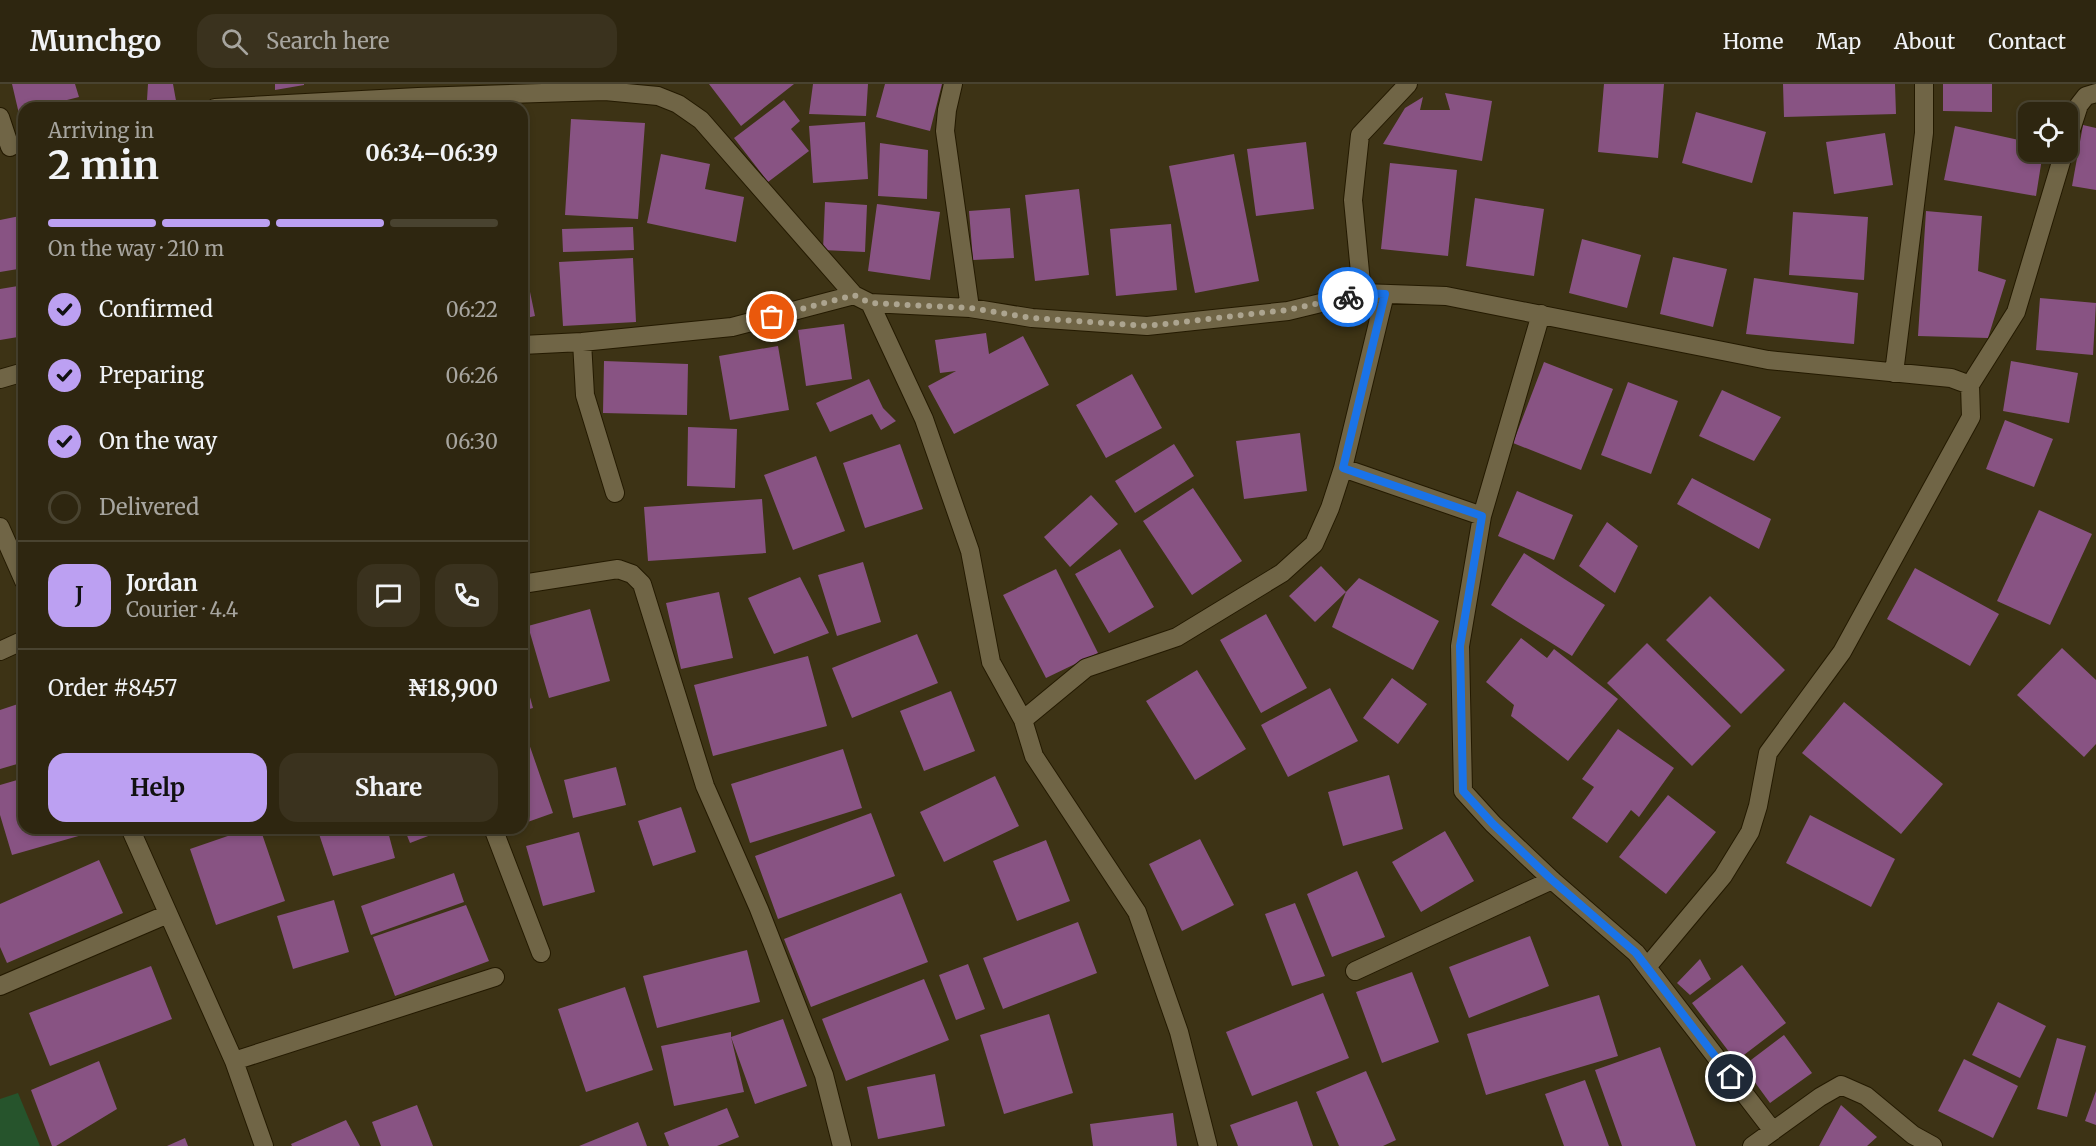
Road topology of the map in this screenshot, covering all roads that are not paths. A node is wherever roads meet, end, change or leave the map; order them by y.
1 (953, 84) edge
2 (1408, 84) edge
3 (1924, 84) edge
4 (659, 90) edge
5 (423, 91) edge
6 (2096, 93) edge
7 (288, 102) edge
8 (2078, 108) edge
9 (0, 117) edge
10 (11, 147) edge
11 (2061, 162) edge
12 (1362, 293) junction
13 (1385, 294) junction
14 (862, 299) junction
15 (970, 308) junction
16 (1541, 314) junction
17 (582, 342) junction
18 (528, 345) edge
19 (1894, 373) junction
20 (18, 374) edge
21 (0, 379) edge
22 (1970, 385) junction
23 (1343, 468) junction
24 (615, 493) dead end
25 (1482, 516) junction
26 (0, 527) edge
27 (18, 568) edge
28 (528, 583) edge
29 (18, 643) edge
30 (0, 651) edge
31 (1023, 720) junction
32 (133, 834) edge
33 (495, 834) edge
34 (1552, 880) junction
35 (168, 914) junction
36 (541, 953) dead end
37 (1647, 967) junction
38 (1355, 971) dead end
39 (495, 977) dead end
40 (0, 986) edge
41 (234, 1061) junction
42 (1773, 1131) junction
43 (264, 1146) edge
44 (842, 1146) edge
45 (1208, 1146) edge
46 (1752, 1146) edge
47 (1933, 1146) edge

1 - 15 street
2 - 12 street
3 - 19 street
4 - 5 street
4 - 14 street
5 - 7 street
6 - 8 street
9 - 10 street
11 - 22 street
12 - 13 street
12 - 15 street
13 - 16 street
13 - 23 street
14 - 15 street
14 - 17 street
14 - 31 street
16 - 19 street
16 - 25 street
17 - 18 street
17 - 24 street
19 - 22 street
20 - 21 street
22 - 37 street
23 - 25 street
23 - 31 street
25 - 34 street
26 - 27 street
28 - 44 street
29 - 30 street
31 - 45 street
32 - 35 street
33 - 36 street
34 - 37 street
34 - 38 street
35 - 40 street
35 - 41 street
37 - 42 street
39 - 41 street
41 - 43 street
42 - 46 street
42 - 47 street

